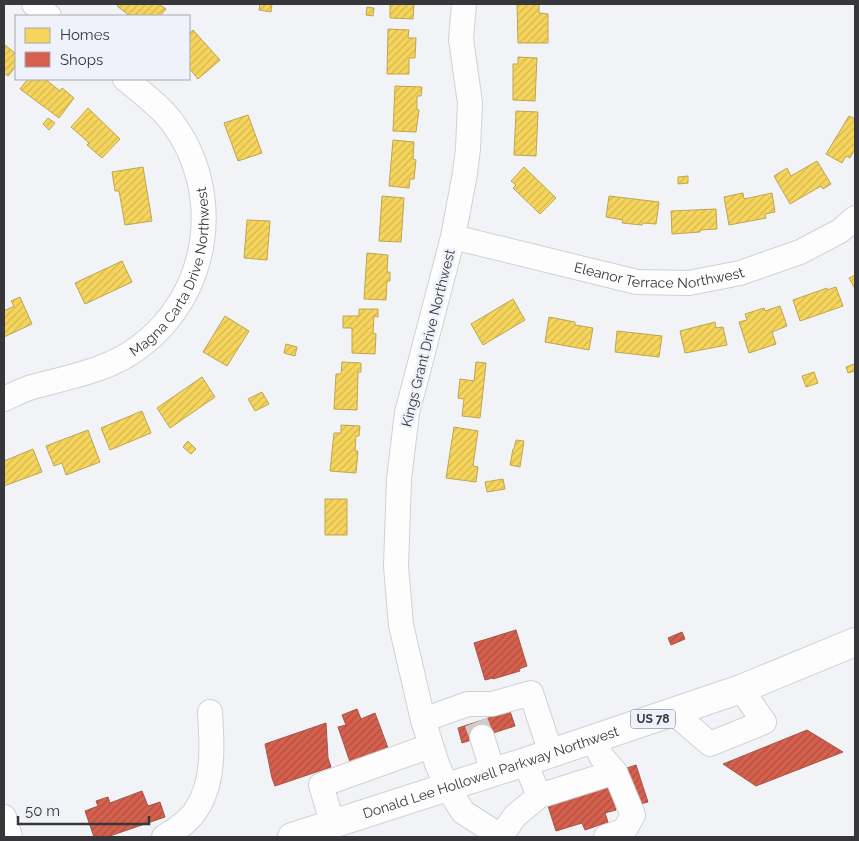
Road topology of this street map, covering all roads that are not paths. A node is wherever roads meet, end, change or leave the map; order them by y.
1 (34, 4) edge
2 (464, 4) edge
3 (48, 15) edge
4 (126, 80) edge
5 (855, 218) edge
6 (453, 237) junction
7 (4, 399) edge
8 (855, 642) edge
9 (741, 689) junction
10 (210, 712) dead end
11 (673, 712) junction
12 (422, 720) junction
13 (475, 721) junction
14 (594, 739) junction
15 (430, 746) junction
16 (538, 758) junction
17 (493, 772) junction
18 (615, 772) junction
19 (447, 786) junction
20 (540, 796) junction
21 (4, 817) edge
22 (333, 824) junction
23 (500, 836) edge
24 (10, 837) edge
25 (164, 837) edge
26 (292, 837) edge
27 (606, 837) edge

1 - 3 street
2 - 6 street, Kings Grant Drive Northwest
4 - 7 street, Magna Carta Drive Northwest
5 - 6 street, Eleanor Terrace Northwest
6 - 12 street, Kings Grant Drive Northwest
8 - 9 main road, Donald Lee Hollowell Parkway Northwest / US 78
9 - 11 main road, Donald Lee Hollowell Parkway Northwest / US 78
9 - 11 street
10 - 25 street
11 - 14 main road, Donald Lee Hollowell Parkway Northwest / US 78
12 - 13 street
12 - 15 street, Kings Grant Drive Northwest
13 - 16 street
13 - 17 street
14 - 16 main road, Donald Lee Hollowell Parkway Northwest / US 78
14 - 18 street
15 - 19 street, Kings Grant Drive Northwest
15 - 22 street
16 - 17 main road, Donald Lee Hollowell Parkway Northwest / US 78
16 - 20 street
17 - 19 main road, Donald Lee Hollowell Parkway Northwest / US 78
18 - 20 street
18 - 27 street
19 - 22 main road, Donald Lee Hollowell Parkway Northwest / US 78
19 - 23 street, Kings Grant Drive Northwest
20 - 23 street
21 - 24 street
22 - 26 main road, Donald Lee Hollowell Parkway Northwest / US 78

